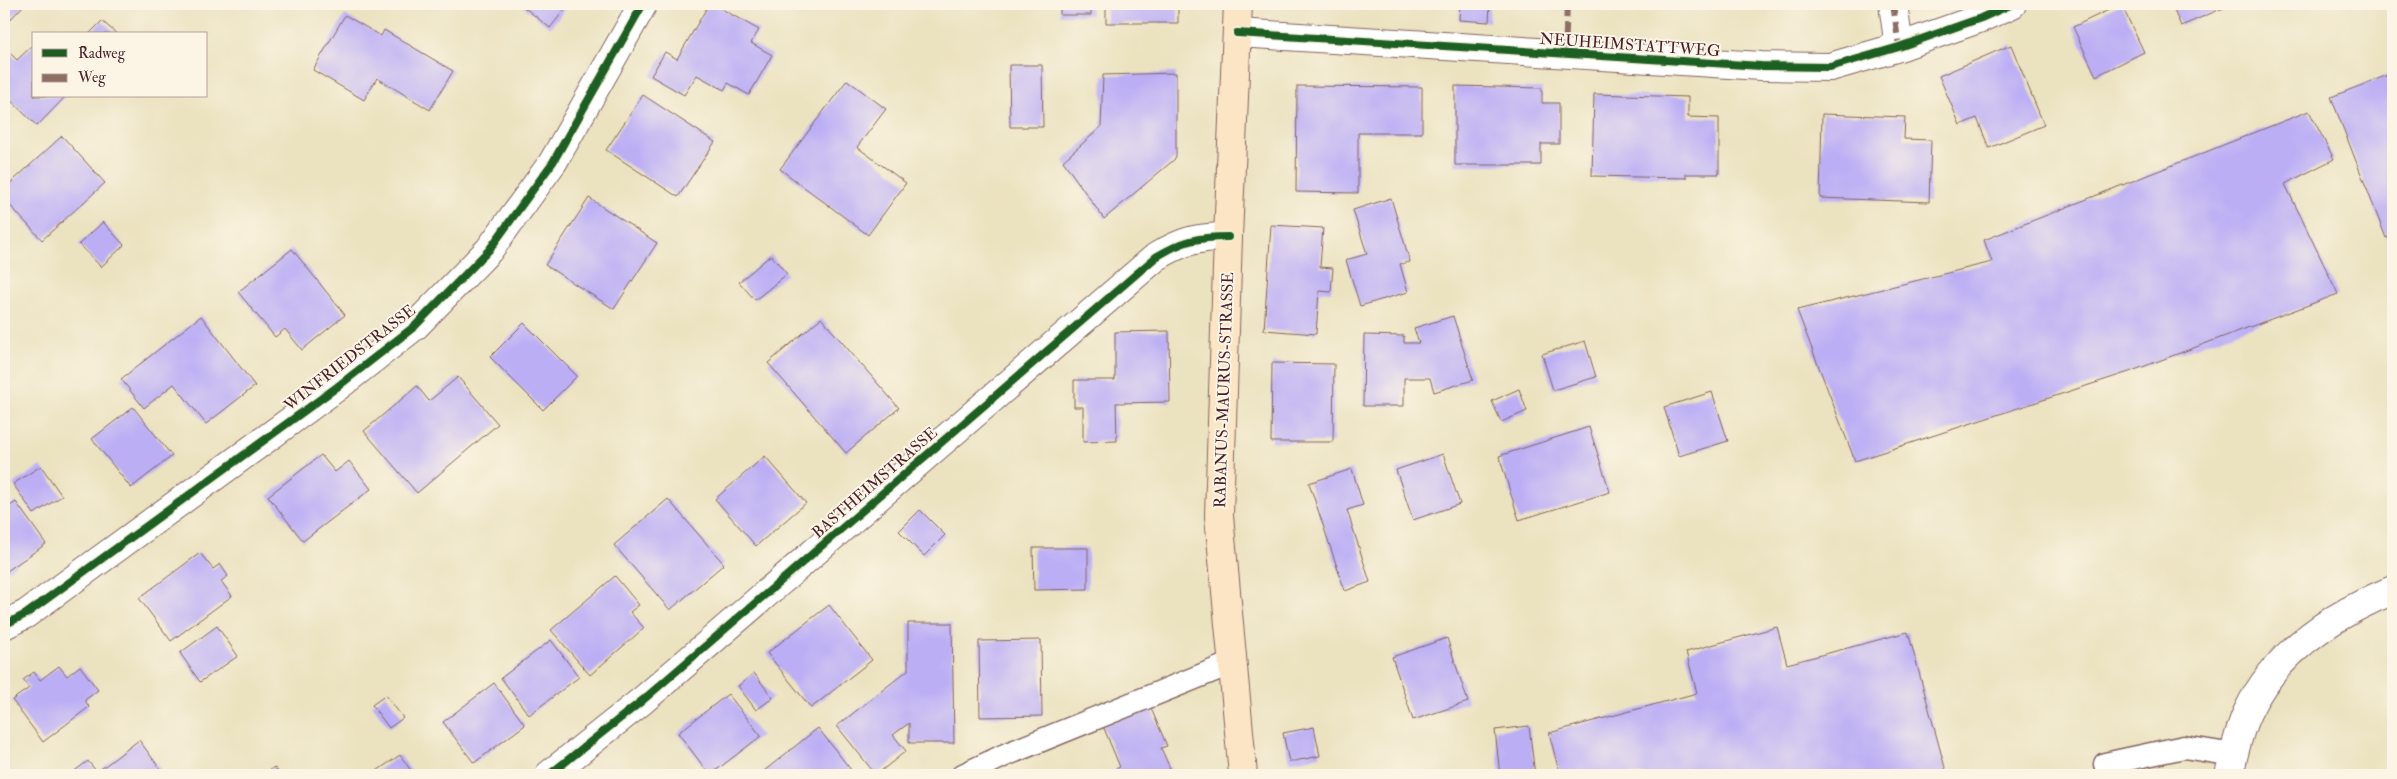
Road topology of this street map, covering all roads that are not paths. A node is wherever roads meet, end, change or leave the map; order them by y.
1 (643, 4) edge
2 (1238, 4) edge
3 (1893, 4) edge
4 (2012, 4) edge
5 (1237, 33) junction
6 (1899, 47) junction
7 (1228, 237) junction
8 (2393, 590) edge
9 (4, 625) edge
10 (1232, 663) junction
11 (2105, 764) dead end
12 (2231, 765) edge
13 (549, 775) edge
14 (963, 775) edge
15 (1243, 775) edge

1 - 9 street, WINFRIEDSTRASSE
2 - 5 main road, RABANUS-MAURUS-STRASSE
3 - 6 street
4 - 6 street, NEUHEIMSTATTWEG
5 - 6 street, NEUHEIMSTATTWEG
5 - 7 main road, RABANUS-MAURUS-STRASSE
7 - 10 main road, RABANUS-MAURUS-STRASSE
7 - 13 street, BASTHEIMSTRASSE
8 - 12 street
10 - 14 lane
10 - 15 main road, RABANUS-MAURUS-STRASSE
11 - 12 lane

